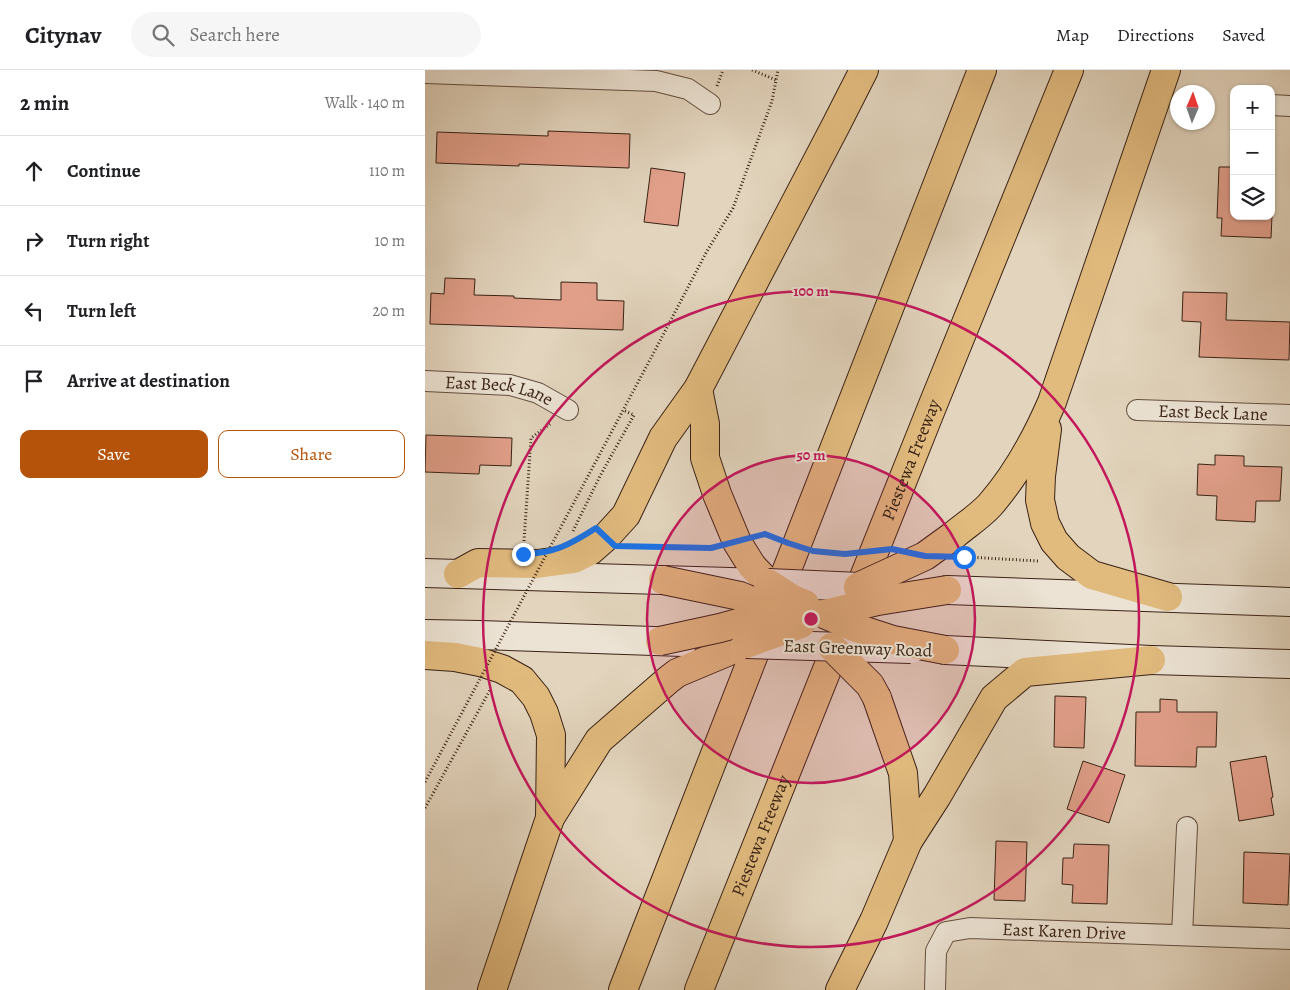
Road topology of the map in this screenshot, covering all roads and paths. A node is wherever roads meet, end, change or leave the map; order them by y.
1 (752, 70) edge
2 (778, 70) edge
3 (864, 70) edge
4 (982, 70) edge
5 (1069, 70) edge
6 (1166, 70) edge
7 (425, 73) edge
8 (776, 80) junction
9 (710, 104) dead end
10 (1275, 105) edge
11 (1290, 106) edge
12 (425, 381) edge
13 (698, 388) junction
14 (1052, 402) junction
15 (568, 410) joint
16 (623, 410) junction
17 (1137, 410) dead end
18 (1290, 415) edge
19 (571, 536) dead end
20 (606, 537) junction
21 (523, 544) dead end
22 (724, 545) junction
23 (959, 546) junction
24 (554, 550) dead end
25 (873, 551) dead end
26 (545, 552) dead end
27 (1068, 557) junction
28 (425, 573) edge
29 (458, 574) junction
30 (663, 580) junction
31 (768, 583) junction
32 (857, 587) junction
33 (947, 590) junction
34 (1168, 597) junction
35 (1290, 602) edge
36 (802, 613) junction
37 (425, 634) edge
38 (660, 641) junction
39 (747, 644) junction
40 (832, 647) junction
41 (945, 650) junction
42 (425, 655) edge
43 (1151, 660) junction
44 (1290, 664) edge
45 (490, 690) dead end
46 (425, 782) edge
47 (425, 808) edge
48 (551, 818) junction
49 (1187, 828) dead end
50 (908, 841) junction
51 (1181, 935) junction
52 (1290, 939) edge
53 (492, 990) edge
54 (623, 990) edge
55 (699, 990) edge
56 (840, 990) edge
57 (935, 990) edge

1 - 8 path
2 - 8 path
3 - 13 highway
4 - 54 highway
5 - 55 highway, Piestewa Freeway
6 - 14 highway
7 - 9 street
8 - 16 path, bridge
10 - 11 street
12 - 15 street, East Beck Lane
13 - 20 highway
13 - 22 highway
14 - 23 highway
14 - 27 highway
15 - 21 path
16 - 19 path
16 - 46 path, bridge
17 - 18 street, East Beck Lane
20 - 22 path
20 - 29 highway
22 - 25 path, bridge
22 - 31 highway
23 - 27 path
23 - 32 highway, bridge
24 - 26 path
27 - 34 highway
28 - 29 main road
29 - 30 main road
30 - 31 main road, bridge
30 - 36 highway, bridge
31 - 32 main road, bridge
31 - 36 highway, bridge
32 - 33 main road, bridge
32 - 36 highway, bridge
33 - 34 main road
33 - 36 highway, bridge
34 - 35 main road
36 - 38 highway, bridge
36 - 39 highway, bridge
36 - 40 highway
36 - 41 highway, bridge
37 - 38 main road, East Greenway Road
38 - 39 main road, East Greenway Road, bridge
39 - 40 main road, East Greenway Road, bridge
39 - 48 highway
40 - 41 main road, East Greenway Road, bridge
40 - 50 highway, bridge
41 - 43 main road, East Greenway Road
42 - 48 highway
43 - 44 main road, East Greenway Road
43 - 50 highway
45 - 47 path
48 - 53 highway
49 - 51 street
50 - 56 highway
51 - 52 street, East Karen Drive
51 - 57 street, East Karen Drive

